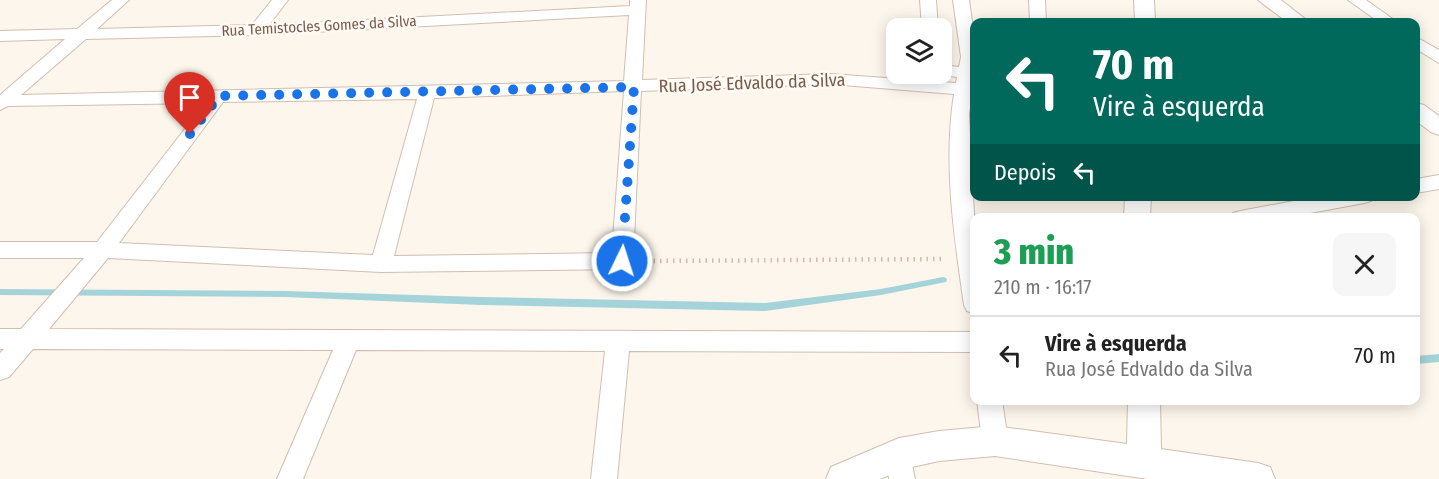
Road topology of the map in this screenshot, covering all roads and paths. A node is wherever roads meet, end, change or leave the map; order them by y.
1 (121, 0) edge
2 (280, 0) edge
3 (928, 0) edge
4 (961, 0) edge
5 (1037, 0) edge
6 (1144, 0) edge
7 (1268, 0) edge
8 (1356, 0) edge
9 (638, 5) edge
10 (929, 18) edge
11 (1038, 18) edge
12 (1145, 18) edge
13 (1293, 18) edge
14 (1383, 18) edge
15 (257, 30) junction
16 (82, 35) junction
17 (0, 36) edge
18 (1420, 45) edge
19 (1439, 58) edge
20 (956, 78) edge
21 (634, 87) junction
22 (427, 93) junction
23 (219, 96) junction
24 (1, 102) edge
25 (1420, 113) edge
26 (1439, 127) edge
27 (1439, 182) edge
28 (1420, 185) edge
29 (1336, 201) edge
30 (1268, 213) edge
31 (0, 250) edge
32 (100, 250) junction
33 (968, 259) junction
34 (622, 261) junction
35 (381, 264) junction
36 (970, 272) edge
37 (0, 339) edge
38 (349, 339) junction
39 (25, 341) junction
40 (970, 342) edge
41 (618, 343) junction
42 (0, 370) edge
43 (990, 405) edge
44 (1144, 405) edge
45 (995, 441) junction
46 (901, 467) edge
47 (1144, 470) edge
48 (290, 479) edge
49 (604, 479) edge
50 (843, 479) edge
51 (1257, 479) edge

1 - 16 street
2 - 15 street
3 - 10 street
4 - 20 street
5 - 11 street
6 - 12 street
7 - 13 street
8 - 14 street
9 - 15 street, Rua Temistocles Gomes da Silva
9 - 21 street
15 - 16 street, Rua Temistocles Gomes da Silva
16 - 17 street, Rua Temistocles Gomes da Silva
16 - 24 street
18 - 19 street
20 - 21 street, Rua José Edvaldo da Silva
20 - 33 street
21 - 22 street, Rua José Edvaldo da Silva
21 - 34 street
22 - 23 street, Rua José Edvaldo da Silva
22 - 35 street
23 - 24 street, Rua José Edvaldo da Silva
23 - 32 street
25 - 26 street
27 - 28 street
29 - 30 street
31 - 32 street
32 - 35 street
32 - 39 street
33 - 34 path
33 - 36 street
34 - 35 street
37 - 39 street
38 - 39 street
38 - 41 street
38 - 48 street
39 - 42 street
40 - 41 street
41 - 49 street
43 - 45 street
44 - 47 street
45 - 46 street
45 - 47 street
46 - 50 street
47 - 51 street

